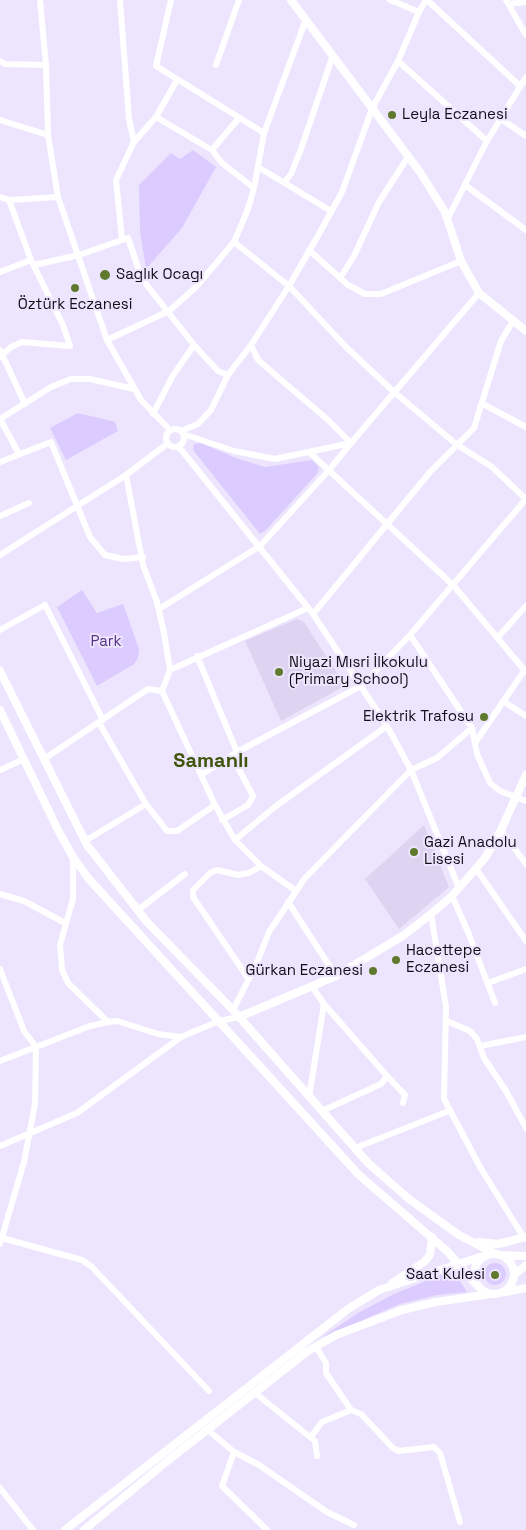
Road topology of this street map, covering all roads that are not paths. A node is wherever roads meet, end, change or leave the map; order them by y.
1 (40, 0) edge
2 (120, 0) edge
3 (171, 0) edge
4 (238, 0) edge
5 (390, 0) edge
6 (426, 0) edge
7 (294, 1) edge
8 (507, 2) edge
9 (526, 2) edge
10 (419, 12) junction
11 (306, 19) junction
12 (526, 35) edge
13 (333, 54) junction
14 (0, 61) edge
15 (398, 62) junction
16 (46, 65) junction
17 (216, 65) dead end
18 (526, 77) edge
19 (177, 80) junction
20 (520, 86) junction
21 (372, 109) junction
22 (156, 117) junction
23 (239, 118) junction
24 (502, 119) junction
25 (0, 120) edge
26 (264, 133) junction
27 (48, 135) junction
28 (526, 136) edge
29 (487, 141) junction
30 (134, 142) junction
31 (212, 150) junction
32 (408, 157) junction
33 (258, 168) junction
34 (284, 183) junction
35 (465, 185) junction
36 (254, 188) junction
37 (0, 197) edge
38 (58, 197) junction
39 (9, 200) junction
40 (331, 211) junction
41 (447, 220) junction
42 (526, 230) edge
43 (122, 239) junction
44 (234, 242) junction
45 (309, 250) junction
46 (79, 255) junction
47 (461, 261) junction
48 (32, 262) junction
49 (0, 272) edge
50 (340, 278) junction
51 (289, 286) junction
52 (479, 293) junction
53 (169, 311) junction
54 (513, 321) junction
55 (526, 331) edge
56 (107, 340) junction
57 (194, 345) junction
58 (251, 345) junction
59 (1, 354) edge
60 (228, 375) junction
61 (134, 389) junction
62 (394, 392) junction
63 (26, 404) junction
64 (483, 404) junction
65 (153, 414) junction
66 (526, 427) edge
67 (170, 430) junction
68 (182, 432) junction
69 (351, 443) junction
70 (167, 444) junction
71 (456, 444) junction
72 (179, 447) junction
73 (310, 453) junction
74 (19, 454) junction
75 (0, 462) edge
76 (329, 470) junction
77 (126, 475) junction
78 (526, 499) edge
79 (29, 503) dead end
80 (76, 506) junction
81 (0, 516) edge
82 (389, 525) junction
83 (260, 546) junction
84 (0, 555) edge
85 (143, 557) junction
86 (453, 585) junction
87 (526, 606) edge
88 (308, 608) junction
89 (159, 609) junction
90 (314, 614) junction
91 (0, 630) edge
92 (410, 635) junction
93 (498, 637) junction
94 (198, 656) junction
95 (170, 670) junction
96 (0, 671) edge
97 (525, 671) edge
98 (361, 686) junction
99 (162, 691) junction
100 (503, 702) junction
101 (0, 710) edge
102 (526, 716) edge
103 (101, 721) junction
104 (387, 726) junction
105 (472, 728) junction
106 (475, 743) junction
107 (235, 754) junction
108 (24, 759) junction
109 (44, 759) junction
110 (0, 770) edge
111 (411, 770) junction
112 (201, 775) junction
113 (526, 775) edge
114 (516, 797) junction
115 (526, 801) edge
116 (146, 804) junction
117 (215, 805) junction
118 (222, 820) junction
119 (501, 830) junction
120 (235, 840) junction
121 (85, 841) junction
122 (73, 857) junction
123 (526, 864) edge
124 (261, 866) junction
125 (477, 870) junction
126 (185, 874) dead end
127 (459, 888) junction
128 (296, 891) junction
129 (0, 894) edge
130 (452, 896) junction
131 (288, 902) junction
132 (138, 910) junction
133 (431, 914) junction
134 (65, 923) junction
135 (526, 941) edge
136 (0, 969) edge
137 (526, 969) edge
138 (336, 976) junction
139 (248, 978) junction
140 (488, 983) junction
141 (313, 988) junction
142 (495, 1003) dead end
143 (324, 1004) junction
144 (233, 1010) junction
145 (239, 1017) junction
146 (447, 1020) junction
147 (219, 1021) junction
148 (108, 1022) junction
149 (181, 1037) junction
150 (526, 1038) edge
151 (480, 1046) junction
152 (36, 1047) junction
153 (0, 1062) edge
154 (387, 1076) junction
155 (309, 1097) junction
156 (403, 1103) dead end
157 (322, 1111) junction
158 (449, 1111) junction
159 (526, 1128) edge
160 (30, 1133) junction
161 (0, 1146) edge
162 (354, 1148) junction
163 (459, 1235) junction
164 (432, 1237) junction
165 (525, 1238) edge
166 (1, 1241) edge
167 (486, 1255) junction
168 (500, 1255) junction
169 (526, 1256) edge
170 (460, 1263) junction
171 (526, 1265) edge
172 (514, 1275) junction
173 (475, 1283) junction
174 (526, 1288) edge
175 (379, 1290) junction
176 (504, 1292) junction
177 (491, 1294) junction
178 (316, 1347) junction
179 (209, 1391) dead end
180 (255, 1393) junction
181 (350, 1410) junction
182 (208, 1430) junction
183 (311, 1437) junction
184 (234, 1452) junction
185 (318, 1456) dead end
186 (0, 1488) edge
187 (460, 1522) dead end
188 (354, 1525) dead end
189 (33, 1530) edge
190 (66, 1530) edge
191 (84, 1530) edge
192 (267, 1530) edge

1 - 16 street
2 - 30 street
3 - 19 street
4 - 17 street
5 - 10 street
6 - 10 street
6 - 20 street
7 - 11 main road
8 - 9 street
8 - 12 street
10 - 15 street
11 - 13 main road
11 - 26 street
13 - 21 main road
13 - 34 street
14 - 16 street
15 - 21 street
15 - 29 street
16 - 27 street
18 - 20 street
19 - 22 street
19 - 23 street
20 - 24 street
21 - 32 main road
21 - 40 street
22 - 30 street
22 - 31 street
23 - 26 street
23 - 31 street
24 - 28 street
24 - 29 street
25 - 27 street
26 - 33 street
27 - 38 street
29 - 35 street
30 - 43 street
31 - 36 street
32 - 41 main road
32 - 50 street
33 - 34 street
33 - 36 street
34 - 40 street
35 - 41 street
35 - 42 street
36 - 44 street
37 - 39 street
38 - 39 street
38 - 46 street
39 - 48 street
40 - 45 street
41 - 47 main road
43 - 46 street
43 - 53 street
44 - 51 street
44 - 53 street
45 - 50 street
45 - 51 street
46 - 48 street
46 - 56 street
47 - 50 street
47 - 52 main road
48 - 49 street
48 - 59 street
51 - 58 street
51 - 62 street
52 - 54 main road
52 - 62 street
53 - 56 street
53 - 57 street
54 - 55 main road
54 - 64 street
56 - 61 street
57 - 60 street
57 - 65 street
58 - 60 street
58 - 69 street
59 - 63 street
60 - 68 street
61 - 63 street
61 - 65 street
62 - 69 street
62 - 71 street
63 - 74 street
64 - 66 street
64 - 71 street
65 - 67 street
67 - 68 street
67 - 70 street
68 - 72 street
68 - 73 street
69 - 73 street
69 - 76 street
70 - 72 street
70 - 77 street
71 - 78 street
71 - 82 street
72 - 83 street
73 - 76 street
74 - 75 street
74 - 80 street
76 - 82 street
76 - 83 street
77 - 80 street
77 - 85 street
78 - 86 street
79 - 81 street
80 - 84 street
80 - 85 street
82 - 86 street
82 - 90 street
83 - 88 street
83 - 89 street
85 - 89 street
86 - 92 street
86 - 93 street
87 - 93 street
88 - 90 street
88 - 94 street
89 - 95 street
90 - 98 street
91 - 103 street
92 - 98 street
92 - 105 street
93 - 97 street
94 - 95 street
94 - 107 street
95 - 99 street
96 - 109 main road
97 - 100 street
98 - 104 street
98 - 107 street
99 - 103 street
99 - 112 street
100 - 102 street
100 - 106 street
101 - 108 main road
103 - 109 street
103 - 116 street
104 - 111 street
104 - 120 street
105 - 106 street
105 - 111 street
106 - 114 street
107 - 112 street
107 - 118 street
108 - 110 street
108 - 122 main road
109 - 121 main road
111 - 127 street
111 - 128 street
112 - 117 street
113 - 114 main road
114 - 115 street
114 - 119 main road
116 - 117 street
116 - 121 street
117 - 118 street
118 - 120 street
119 - 123 street
119 - 125 main road
120 - 124 street
121 - 132 main road
122 - 134 street
122 - 147 main road
124 - 128 street
124 - 139 street
125 - 127 main road
125 - 135 street
126 - 132 street
127 - 130 main road
128 - 131 street
129 - 134 street
130 - 133 main road
130 - 140 street
131 - 138 street
131 - 139 street
132 - 144 main road
133 - 138 main road
133 - 146 street
134 - 148 street
136 - 152 street
137 - 140 street
138 - 141 main road
139 - 144 street
140 - 142 street
141 - 143 street
141 - 145 main road
143 - 154 street
143 - 155 street
144 - 145 main road
145 - 147 street
145 - 155 main road
146 - 151 street
146 - 158 street
147 - 149 street
147 - 164 main road
148 - 149 street
148 - 152 street
149 - 160 street
150 - 151 street
151 - 159 street
152 - 153 street
152 - 160 street
154 - 156 street
154 - 157 street
155 - 157 main road
157 - 162 main road
158 - 162 street
158 - 165 street
160 - 161 street
160 - 166 street
162 - 163 main road
163 - 165 main road
163 - 168 main road
164 - 170 main road
164 - 175 main road
166 - 179 street
167 - 168 main road
167 - 170 main road
167 - 173 main road
168 - 169 main road
168 - 172 main road
170 - 173 main road
170 - 175 main road
171 - 172 main road
172 - 176 main road
173 - 177 main road
174 - 176 main road
175 - 190 main road
176 - 177 main road
177 - 178 main road
178 - 180 main road
178 - 181 street
180 - 182 main road
180 - 183 street
181 - 183 street
181 - 187 street
182 - 184 street
182 - 191 main road
183 - 185 street
184 - 188 street
184 - 192 street
186 - 189 street

